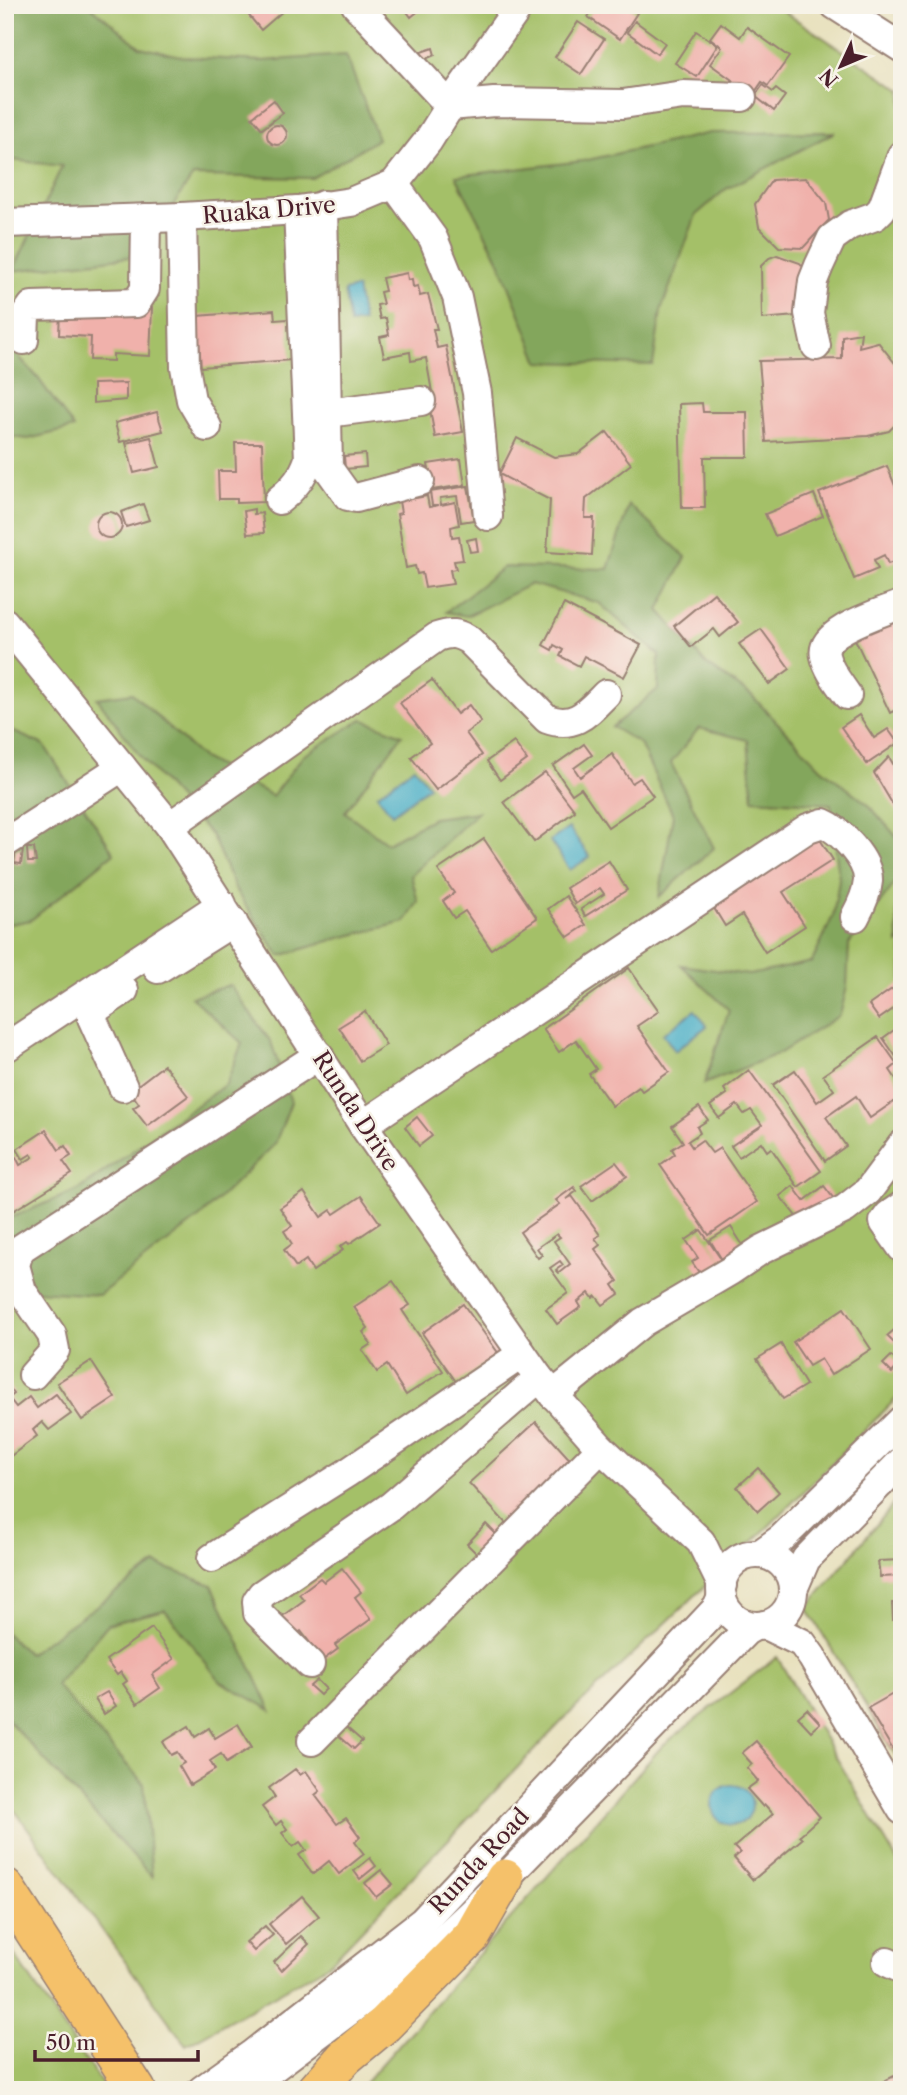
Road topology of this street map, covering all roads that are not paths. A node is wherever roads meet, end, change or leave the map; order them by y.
1 (356, 5) edge
2 (520, 5) edge
3 (835, 5) edge
4 (900, 42) edge
5 (742, 97) dead end
6 (450, 106) junction
7 (902, 155) edge
8 (394, 184) junction
9 (311, 207) junction
10 (182, 217) junction
11 (146, 218) junction
12 (5, 223) edge
13 (24, 340) dead end
14 (816, 346) dead end
15 (421, 401) dead end
16 (327, 412) junction
17 (207, 427) dead end
18 (420, 481) dead end
19 (279, 500) dead end
20 (488, 516) dead end
21 (902, 604) edge
22 (5, 623) edge
23 (606, 694) dead end
24 (847, 695) dead end
25 (122, 767) junction
26 (170, 826) junction
27 (5, 843) edge
28 (227, 913) junction
29 (855, 917) dead end
30 (5, 1048) edge
31 (318, 1055) junction
32 (122, 1087) dead end
33 (363, 1125) junction
34 (902, 1145) edge
35 (902, 1206) edge
36 (902, 1248) edge
37 (522, 1354) junction
38 (33, 1376) dead end
39 (546, 1387) junction
40 (902, 1420) edge
41 (601, 1448) junction
42 (902, 1461) edge
43 (701, 1542) junction
44 (751, 1555) junction
45 (212, 1558) dead end
46 (722, 1591) junction
47 (775, 1612) junction
48 (310, 1664) dead end
49 (312, 1741) dead end
50 (902, 1810) edge
51 (505, 1878) junction
52 (5, 1887) edge
53 (136, 2090) edge
54 (202, 2090) edge
55 (244, 2090) edge
56 (316, 2090) edge

1 - 6 street
2 - 6 street, Ruaka Drive
3 - 4 street
5 - 6 street
6 - 8 street, Ruaka Drive
7 - 14 street
8 - 9 street, Ruaka Drive
8 - 20 street
9 - 10 street, Ruaka Drive
9 - 16 street
9 - 19 street
10 - 11 street, Ruaka Drive
10 - 17 street
11 - 12 street, Ruaka Drive
11 - 13 street
15 - 16 street
16 - 18 street
21 - 24 street
22 - 25 street, Runda Drive
23 - 26 street
25 - 26 street, Runda Drive
25 - 27 street
26 - 28 street, Runda Drive
28 - 30 street
28 - 31 street, Runda Drive
28 - 32 street
29 - 33 street
31 - 33 street, Runda Drive
31 - 38 street
33 - 37 street, Runda Drive
34 - 39 street
35 - 36 street
37 - 39 street, Runda Drive
37 - 45 street
39 - 41 street, Runda Drive
39 - 48 street
40 - 44 street
41 - 43 street, Runda Drive
41 - 49 street
42 - 47 street, Runda Road
43 - 44 street
43 - 46 street, Runda Drive
44 - 46 street
44 - 47 street
46 - 47 street, Runda Drive
46 - 54 street, Runda Road
47 - 50 street
47 - 51 street, Runda Road
51 - 55 street, Runda Road
51 - 56 main road
52 - 53 main road

